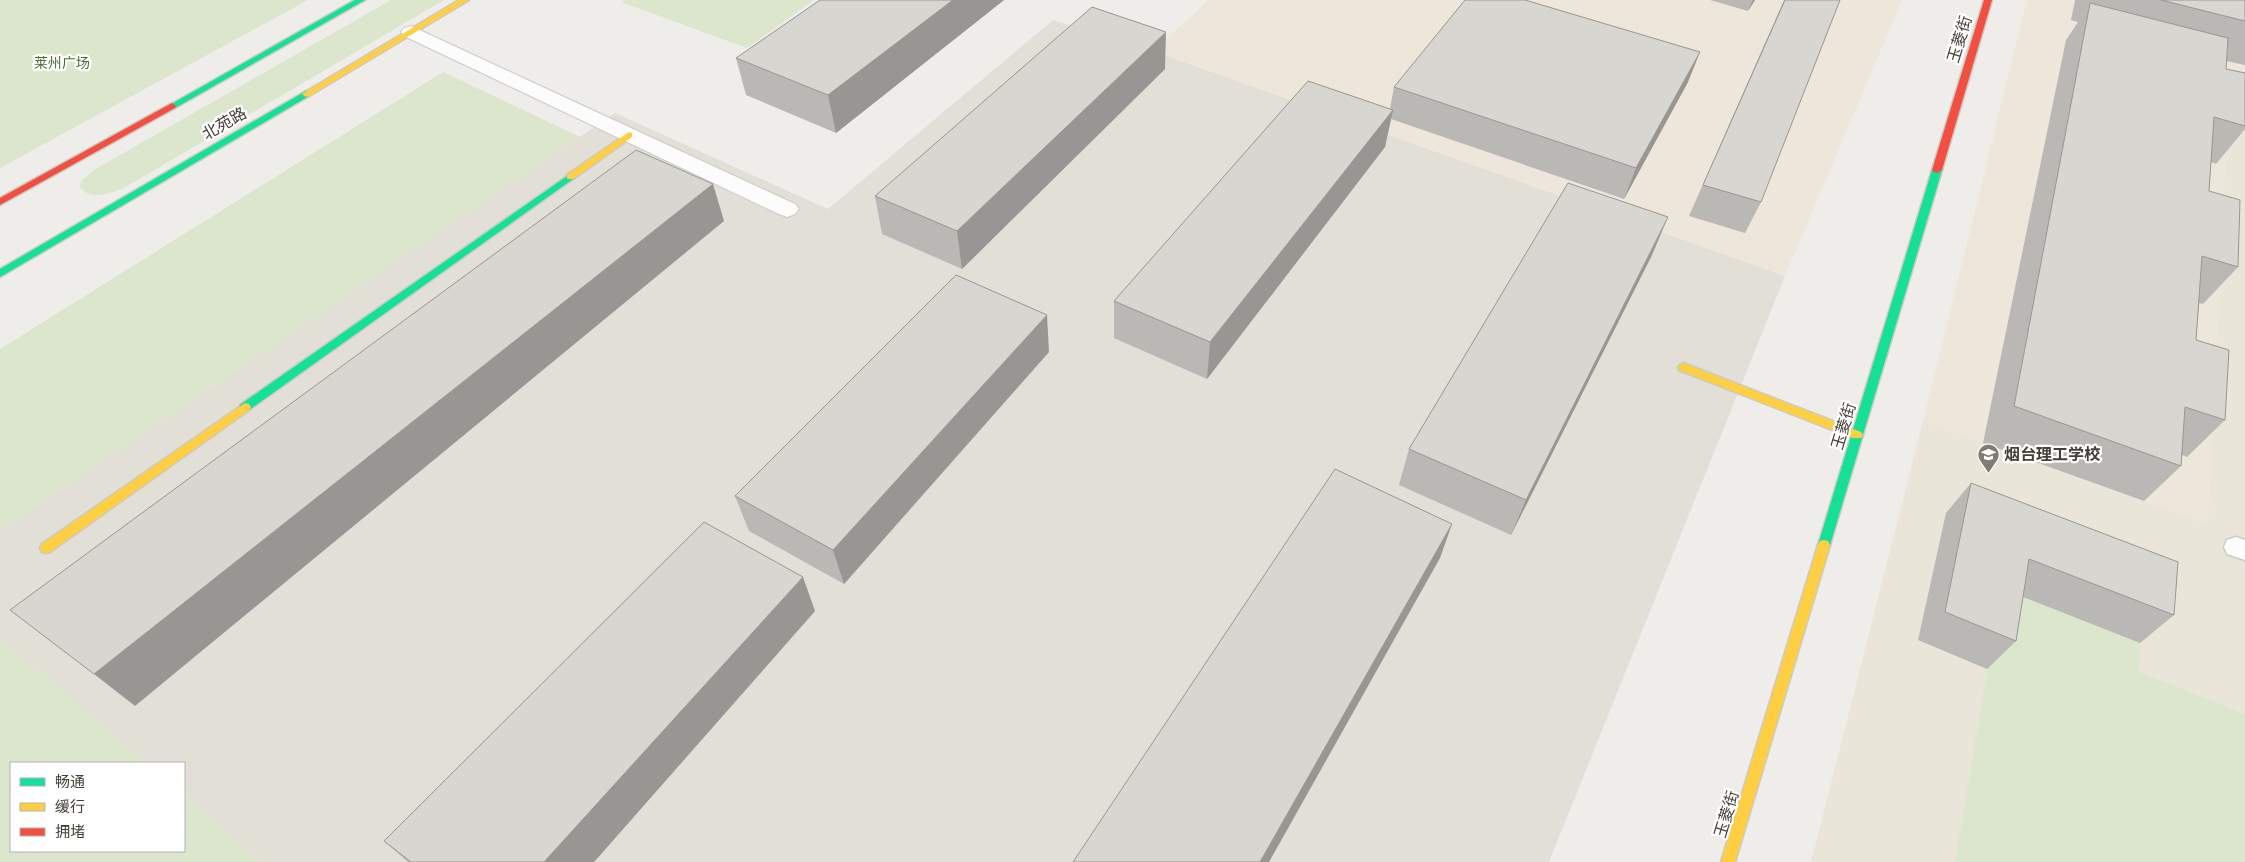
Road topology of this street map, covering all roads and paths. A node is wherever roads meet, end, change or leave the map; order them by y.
1 (361, 0) edge
2 (465, 0) edge
3 (1988, 0) edge
4 (410, 32) junction
5 (629, 135) junction
6 (0, 202) edge
7 (787, 209) dead end
8 (0, 274) edge
9 (1683, 367) dead end
10 (1857, 436) junction
11 (46, 548) dead end
12 (1728, 862) edge

1 - 6 street
2 - 4 street, 北苑路
3 - 10 street, 玉菱街
4 - 5 street
4 - 8 street, 北苑路
5 - 7 street
5 - 11 street
9 - 10 street
10 - 12 street, 玉菱街

